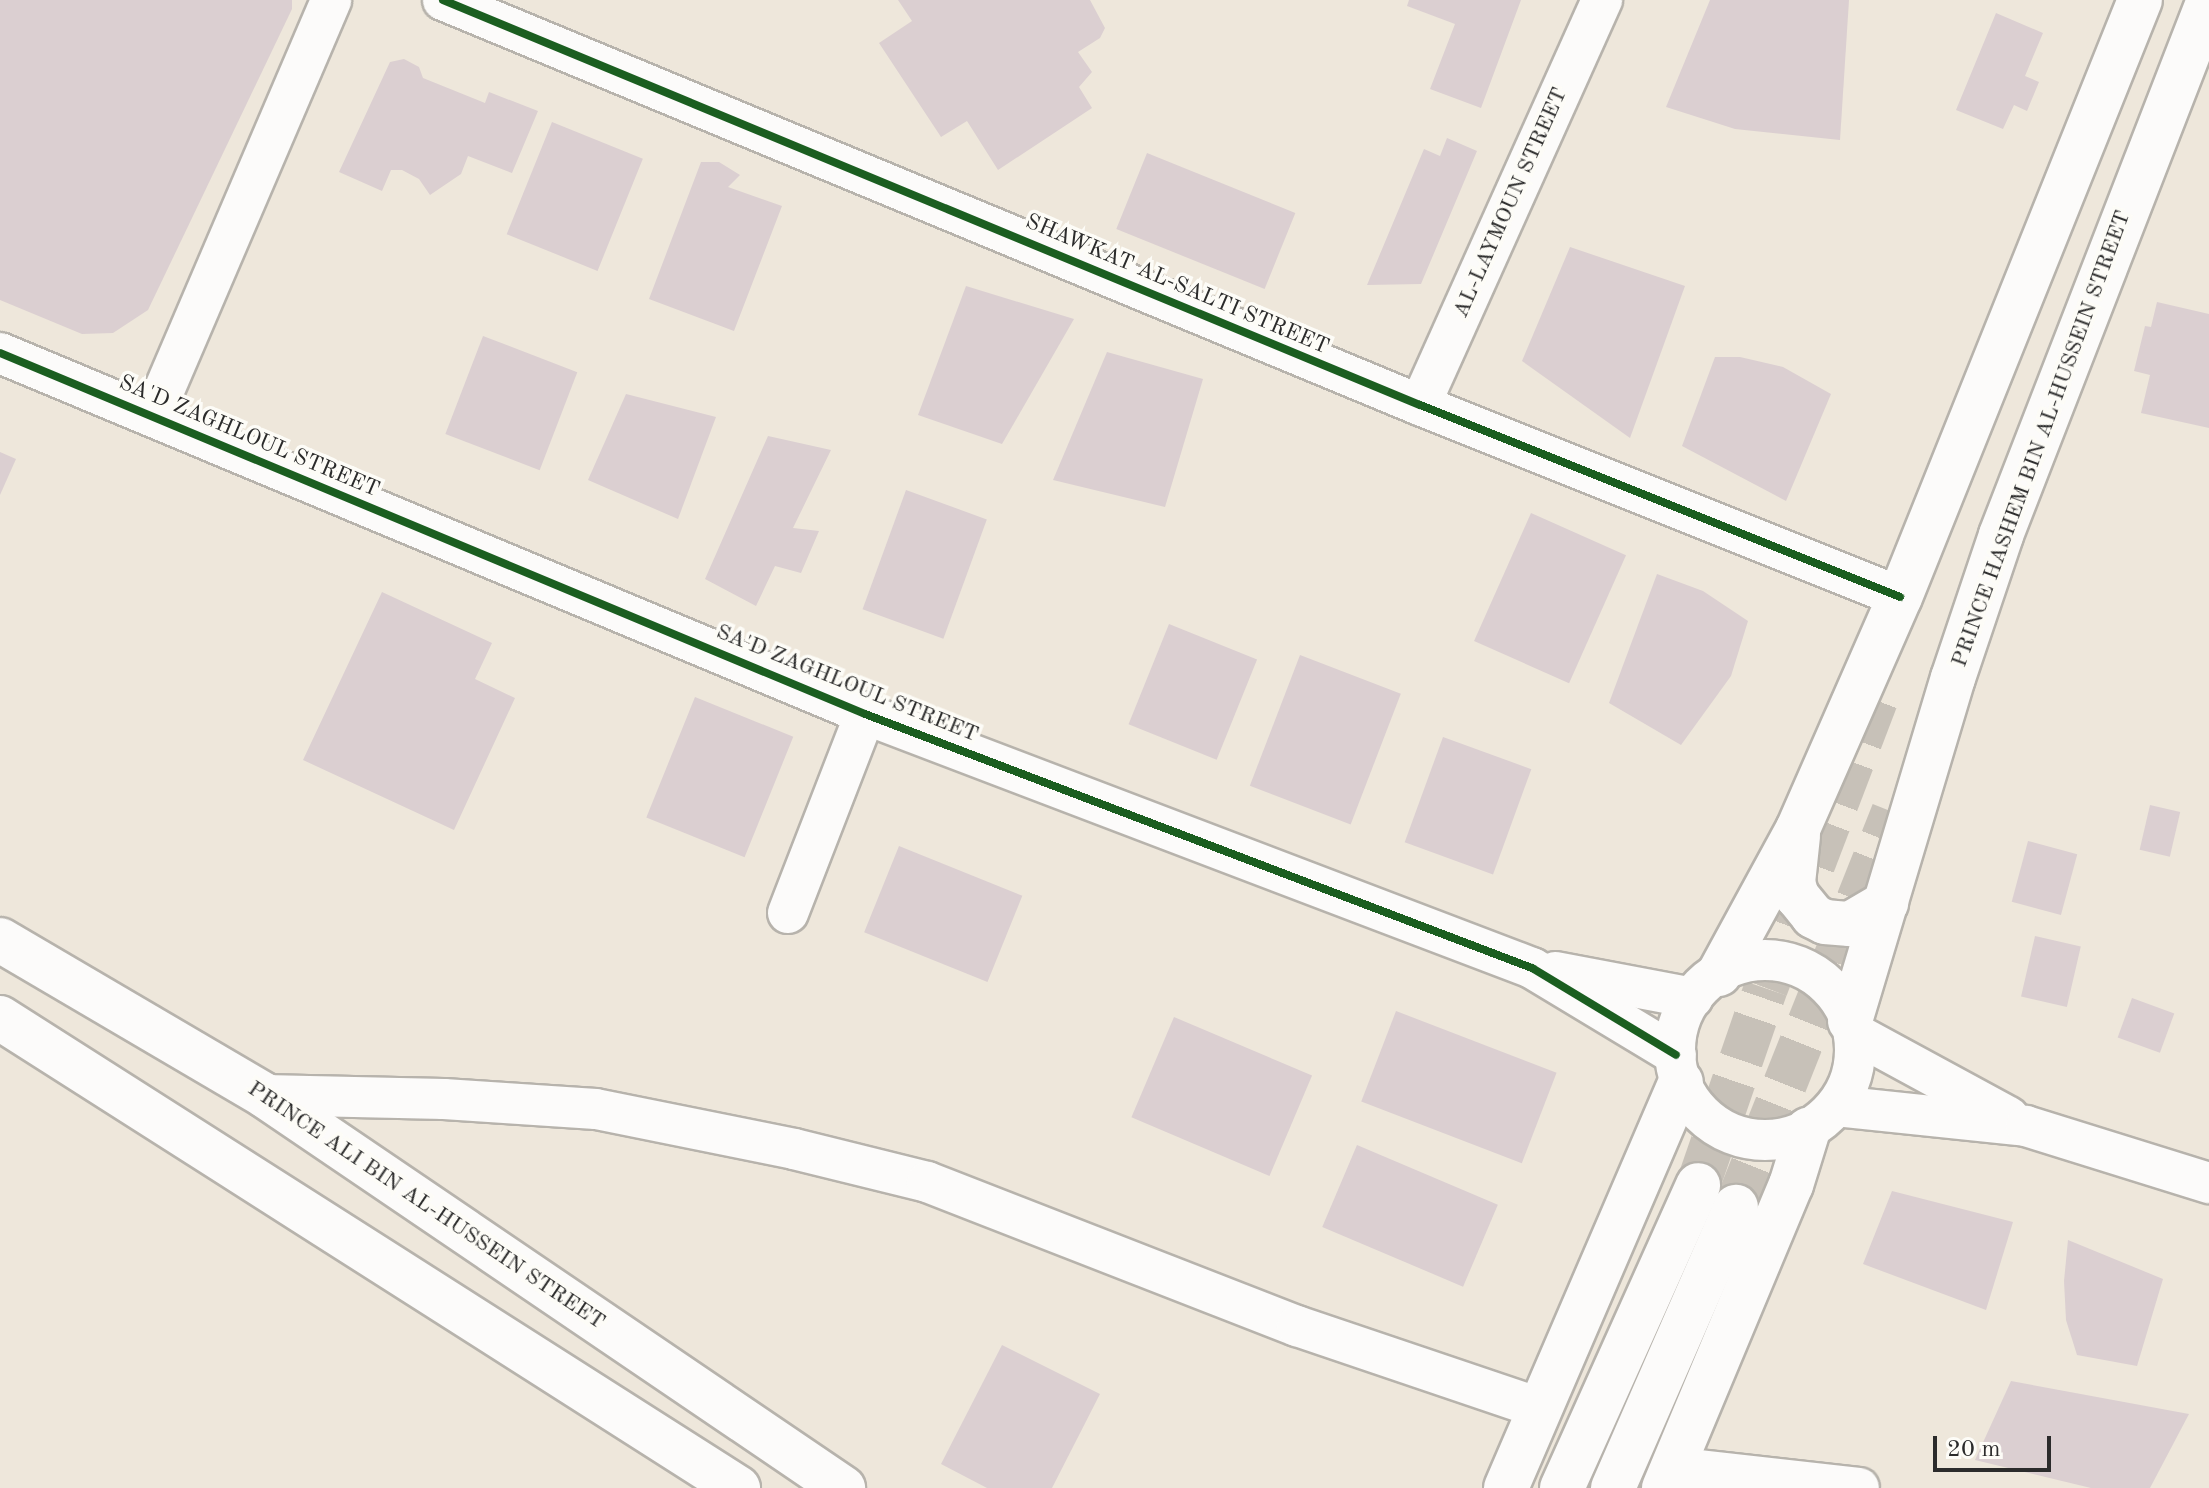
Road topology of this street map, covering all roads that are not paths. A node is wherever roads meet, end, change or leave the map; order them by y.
1 (331, 0) edge
2 (443, 0) edge
3 (1602, 0) edge
4 (2140, 0) edge
5 (2209, 0) edge
6 (0, 353) edge
7 (1420, 405) junction
8 (153, 416) junction
9 (1900, 597) junction
10 (865, 714) junction
11 (1798, 829) junction
12 (1886, 903) junction
13 (788, 913) dead end
14 (0, 940) edge
15 (1532, 968) junction
16 (1706, 986) junction
17 (0, 1018) edge
18 (1852, 1027) junction
19 (1678, 1068) junction
20 (264, 1095) junction
21 (1822, 1118) junction
22 (2026, 1126) junction
23 (2209, 1183) edge
24 (1698, 1185) tunnel mouth
25 (1736, 1207) tunnel mouth
26 (1539, 1408) junction
27 (1668, 1478) edge
28 (738, 1488) edge
29 (843, 1488) edge
30 (1506, 1488) edge
31 (1562, 1488) edge
32 (1613, 1488) edge
33 (1859, 1488) edge

1 - 8 street
2 - 7 street, SHAWKAT AL-SALTI STREET
3 - 7 street, AL-LAYMOUN STREET
4 - 9 main road
5 - 12 main road, PRINCE HASHEM BIN AL-HUSSEIN STREET
6 - 8 street, SA'D ZAGHLOUL STREET
7 - 9 street, SHAWKAT AL-SALTI STREET
8 - 10 street, SA'D ZAGHLOUL STREET
9 - 11 main road
10 - 13 street
10 - 15 street, SA'D ZAGHLOUL STREET
11 - 12 main road
11 - 16 main road
12 - 18 main road, PRINCE HASHEM BIN AL-HUSSEIN STREET
14 - 20 main road, PRINCE ALI BIN AL-HUSSEIN STREET
15 - 16 street, SA'D ZAGHLOUL STREET
15 - 19 street, SA'D ZAGHLOUL STREET
16 - 18 street
16 - 19 street
17 - 28 main road
18 - 21 street
18 - 22 street
19 - 21 street
19 - 26 main road
20 - 26 street
20 - 29 main road, PRINCE ALI BIN AL-HUSSEIN STREET
21 - 22 street
21 - 27 main road
22 - 23 street
24 - 31 main road
25 - 32 main road
26 - 30 main road
27 - 33 street

